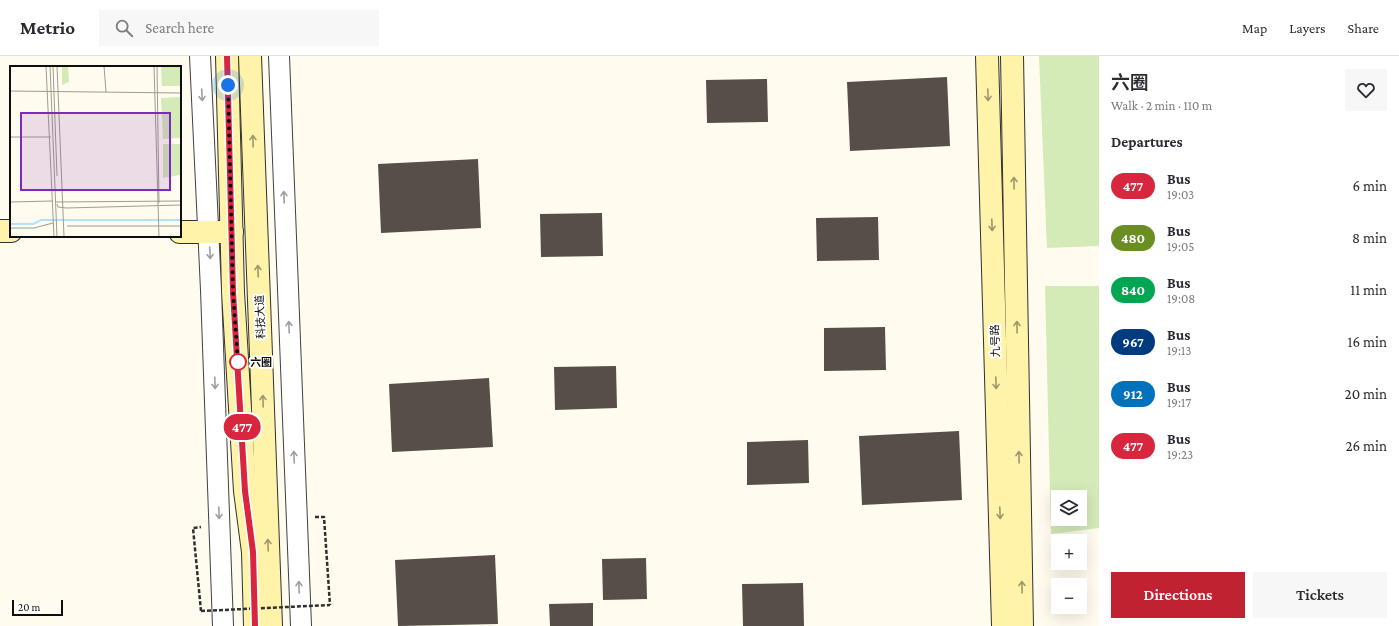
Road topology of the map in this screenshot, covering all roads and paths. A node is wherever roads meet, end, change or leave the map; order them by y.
1 (200, 56) edge
2 (227, 56) edge
3 (250, 56) edge
4 (279, 56) edge
5 (987, 56) edge
6 (1012, 56) edge
7 (181, 232) edge
8 (209, 232) junction
9 (232, 232) junction
10 (324, 517) dead end
11 (193, 528) dead end
12 (223, 626) edge
13 (255, 626) edge
14 (271, 626) edge
15 (301, 626) edge
16 (1003, 626) edge
17 (1022, 626) edge

1 -> 8 street
2 - 9 street
14 -> 3 street, 科技大道
15 -> 4 street
5 -> 16 street, 九号路
17 -> 6 street, 九号路
7 - 8 street
8 - 9 street
8 -> 12 street
9 - 13 street
10 - 11 path, bridge

